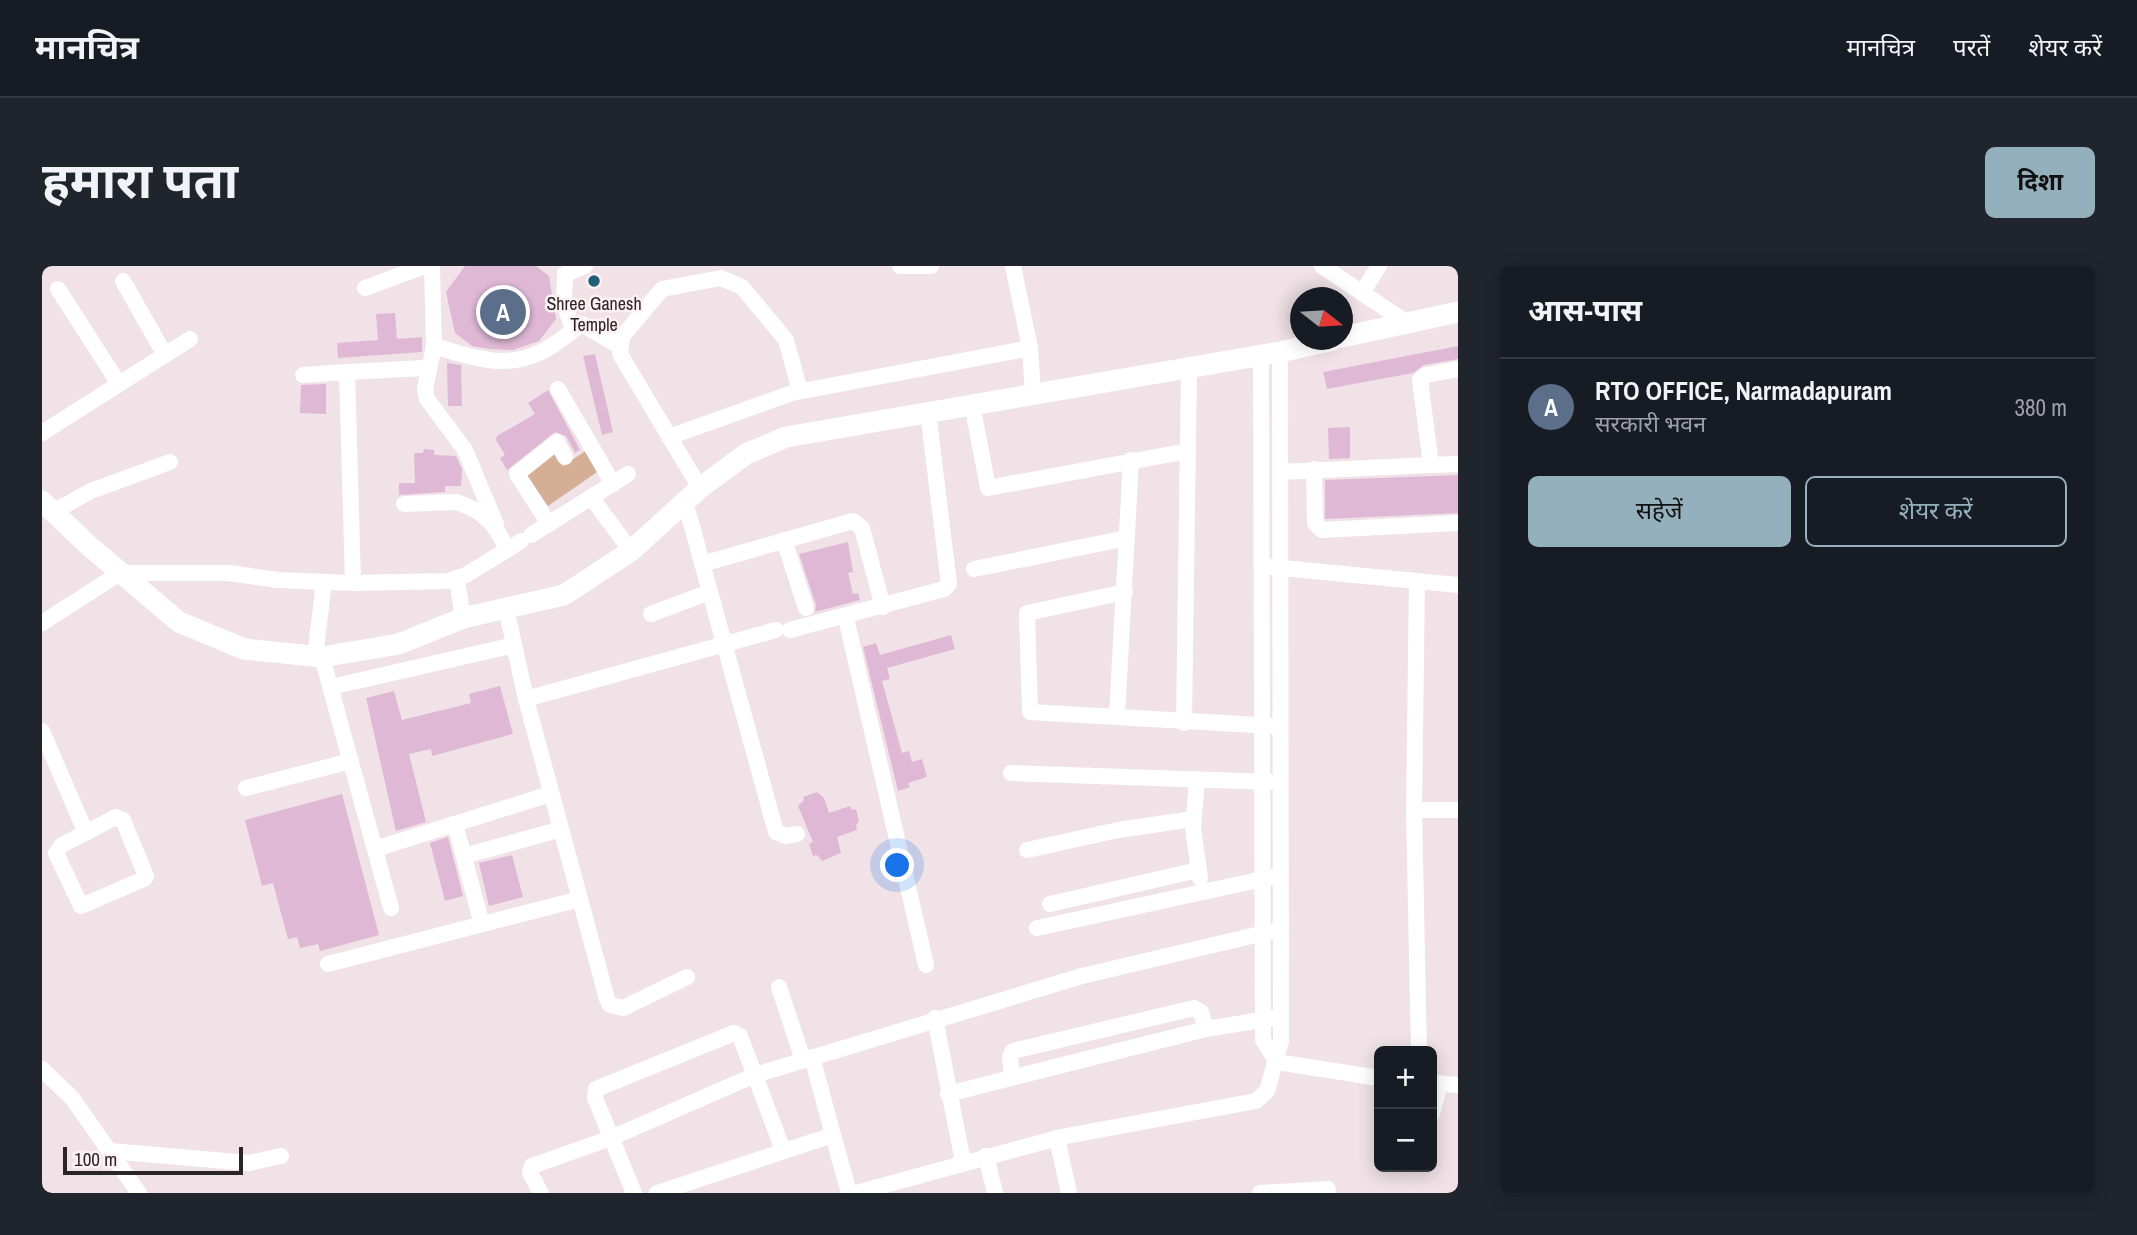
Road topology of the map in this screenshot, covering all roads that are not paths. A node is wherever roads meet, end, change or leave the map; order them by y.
1 (425, 266) edge
2 (432, 266) edge
3 (585, 266) edge
4 (900, 266) edge
5 (931, 266) edge
6 (1013, 266) edge
7 (1322, 266) edge
8 (1378, 266) edge
9 (711, 273) edge
10 (123, 281) dead end
11 (365, 288) dead end
12 (58, 289) dead end
13 (1362, 293) junction
14 (1458, 313) edge
15 (1407, 323) junction
16 (573, 330) junction
17 (1353, 335) edge
18 (190, 339) dead end
19 (434, 345) junction
20 (619, 346) junction
21 (1030, 348) junction
22 (1290, 349) edge
23 (1270, 353) junction
24 (165, 355) junction
25 (1189, 366) junction
26 (425, 368) dead end
27 (1458, 369) edge
28 (347, 372) junction
29 (303, 375) dead end
30 (119, 384) junction
31 (558, 389) dead end
32 (800, 391) junction
33 (1033, 394) junction
34 (972, 404) junction
35 (928, 412) junction
36 (42, 433) edge
37 (669, 437) junction
38 (1188, 451) junction
39 (565, 457) dead end
40 (1130, 460) junction
41 (170, 461) dead end
42 (1458, 464) edge
43 (1432, 465) junction
44 (1314, 469) junction
45 (1280, 472) junction
46 (628, 474) dead end
47 (612, 484) junction
48 (692, 495) junction
49 (591, 498) junction
50 (404, 503) dead end
51 (47, 507) edge
52 (549, 523) junction
53 (1458, 523) edge
54 (496, 524) junction
55 (1128, 538) junction
56 (784, 540) junction
57 (520, 542) junction
58 (631, 551) junction
59 (702, 564) junction
60 (1263, 567) junction
61 (1281, 568) junction
62 (974, 569) dead end
63 (120, 573) junction
64 (457, 580) junction
65 (1417, 581) junction
66 (324, 582) junction
67 (353, 583) junction
68 (1458, 585) edge
69 (710, 592) junction
70 (1125, 592) junction
71 (883, 607) junction
72 (506, 608) junction
73 (806, 608) dead end
74 (651, 614) dead end
75 (463, 618) junction
76 (846, 618) junction
77 (42, 623) edge
78 (514, 645) junction
79 (724, 646) junction
80 (319, 657) junction
81 (331, 687) junction
82 (526, 699) junction
83 (1117, 715) junction
84 (1184, 723) junction
85 (1263, 726) junction
86 (1281, 727) junction
87 (42, 731) edge
88 (351, 761) junction
89 (1012, 773) dead end
90 (1197, 780) junction
91 (1263, 782) junction
92 (1281, 783) junction
93 (246, 788) dead end
94 (544, 796) dead end
95 (1414, 810) junction
96 (1458, 810) edge
97 (1193, 819) junction
98 (455, 824) junction
99 (551, 832) dead end
100 (86, 833) junction
101 (797, 834) dead end
102 (375, 849) junction
103 (1027, 850) dead end
104 (464, 856) junction
105 (1198, 870) junction
106 (1281, 875) junction
107 (1264, 878) junction
108 (1202, 890) junction
109 (580, 898) junction
110 (1050, 904) dead end
111 (391, 908) dead end
112 (480, 917) dead end
113 (1037, 928) dead end
114 (1281, 929) junction
115 (1262, 933) junction
116 (328, 964) dead end
117 (926, 965) dead end
118 (687, 977) dead end
119 (779, 987) dead end
120 (1281, 1017) junction
121 (935, 1018) junction
122 (1263, 1020) junction
123 (1206, 1029) junction
124 (1419, 1046) edge
125 (808, 1058) junction
126 (1277, 1062) junction
127 (42, 1069) edge
128 (755, 1075) junction
129 (1012, 1077) junction
130 (1374, 1077) edge
131 (1437, 1083) edge
132 (1458, 1085) edge
133 (948, 1094) junction
134 (833, 1135) junction
135 (611, 1138) junction
136 (1057, 1138) junction
137 (783, 1150) junction
138 (110, 1151) junction
139 (281, 1156) dead end
140 (986, 1156) junction
141 (963, 1162) junction
142 (1328, 1189) dead end
143 (139, 1193) edge
144 (541, 1193) edge
145 (634, 1193) edge
146 (657, 1193) edge
147 (849, 1193) edge
148 (856, 1193) edge
149 (995, 1193) edge
150 (1069, 1193) edge
151 (1262, 1193) edge

1 - 11 street
2 - 19 street
3 - 16 street
4 - 5 street
6 - 21 street
7 - 13 street
8 - 13 street
9 - 20 street
9 - 32 street
10 - 24 street
12 - 30 street
13 - 15 street
14 - 15 main road
15 - 17 main road
16 - 19 street
16 - 20 street
18 - 24 street
19 - 54 street
20 - 37 street
21 - 32 street
21 - 33 street
22 - 23 main road
23 - 25 main road
23 - 45 street
23 - 60 street
24 - 30 street
25 - 33 main road
25 - 38 street
26 - 28 street
27 - 43 street
28 - 29 street
28 - 67 street
30 - 36 street
31 - 47 street
32 - 37 street
33 - 34 main road
34 - 35 main road
34 - 40 street
35 - 48 main road
35 - 71 street
37 - 48 street
38 - 40 street
38 - 84 street
39 - 52 street
40 - 55 street
41 - 51 street
42 - 43 street
43 - 44 street
44 - 45 street
44 - 53 street
45 - 61 street
46 - 47 street
47 - 49 street
48 - 58 main road
48 - 59 street
49 - 52 street
49 - 58 street
50 - 54 street
51 - 63 main road
52 - 57 street
54 - 57 street
55 - 62 street
55 - 70 street
56 - 59 street
56 - 71 street
56 - 73 street
57 - 64 street
58 - 72 main road
59 - 69 street
60 - 61 street
60 - 85 street
61 - 65 street
61 - 86 street
63 - 66 street
63 - 77 street
63 - 80 main road
64 - 67 street
64 - 75 street
65 - 68 street
65 - 95 street
66 - 67 street
66 - 80 street
69 - 74 street
69 - 79 street
70 - 83 street
70 - 83 street
71 - 76 street
72 - 75 main road
72 - 78 street
75 - 80 main road
76 - 79 street
76 - 117 street
78 - 81 street
78 - 82 street
79 - 82 street
79 - 101 street
80 - 81 street
81 - 88 street
82 - 109 street
83 - 84 street
84 - 85 street
85 - 86 street
85 - 91 street
86 - 92 street
87 - 100 street
88 - 93 street
88 - 102 street
89 - 90 street
90 - 91 street
90 - 97 street
91 - 92 street
91 - 107 street
92 - 106 street
94 - 98 street
95 - 96 street
95 - 124 street
97 - 103 street
97 - 105 street
98 - 102 street
98 - 104 street
99 - 104 street
100 - 100 street
102 - 111 street
104 - 112 street
105 - 108 street
105 - 110 street
106 - 107 street
106 - 114 street
107 - 108 street
107 - 115 street
108 - 113 street
109 - 116 street
109 - 118 street
114 - 115 street
114 - 120 street
115 - 121 street
115 - 122 street
119 - 125 street
120 - 122 street
120 - 126 street
121 - 125 street
121 - 133 street
122 - 123 street
122 - 126 street
123 - 129 street
123 - 129 street
125 - 128 street
125 - 134 street
126 - 130 street
126 - 136 street
127 - 138 street
128 - 135 street
128 - 135 street
128 - 137 street
129 - 133 street
131 - 132 street
133 - 141 street
134 - 137 street
134 - 147 street
135 - 144 street
135 - 145 street
136 - 140 street
136 - 150 street
137 - 146 street
138 - 139 street
138 - 143 street
140 - 141 street
140 - 149 street
141 - 148 street
142 - 151 street

